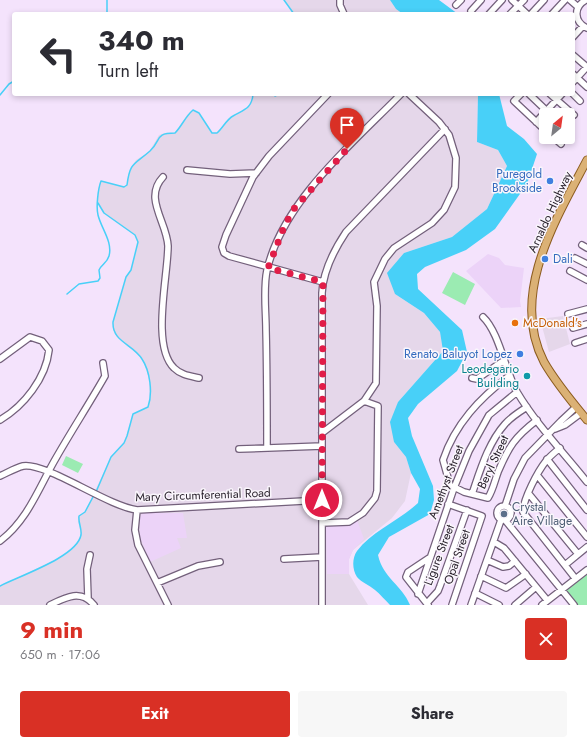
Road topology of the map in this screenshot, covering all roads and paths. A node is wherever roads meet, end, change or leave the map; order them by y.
1 (340, 0) edge
2 (461, 0) edge
3 (481, 0) edge
4 (502, 0) edge
5 (512, 0) edge
6 (524, 0) edge
7 (544, 0) edge
8 (565, 0) edge
9 (570, 0) edge
10 (586, 0) edge
11 (456, 5) dead end
12 (518, 6) junction
13 (578, 7) junction
14 (471, 11) dead end
15 (343, 12) edge
16 (491, 12) edge
17 (512, 12) edge
18 (525, 12) edge
19 (533, 12) edge
20 (554, 12) edge
21 (585, 27) edge
22 (575, 35) edge
23 (575, 57) edge
24 (587, 67) edge
25 (575, 77) edge
26 (575, 79) edge
27 (587, 87) edge
28 (326, 96) edge
29 (399, 96) edge
30 (411, 96) edge
31 (519, 96) edge
32 (531, 96) edge
33 (552, 96) edge
34 (560, 96) edge
35 (575, 96) edge
36 (557, 100) junction
37 (580, 101) dead end
38 (544, 108) edge
39 (552, 108) edge
40 (566, 108) edge
41 (539, 120) edge
42 (536, 122) junction
43 (539, 125) edge
44 (445, 129) junction
45 (586, 161) edge
46 (187, 170) dead end
47 (256, 173) junction
48 (163, 177) dead end
49 (575, 258) dead end
50 (587, 264) edge
51 (268, 268) junction
52 (570, 271) dead end
53 (587, 280) edge
54 (323, 282) junction
55 (587, 309) edge
56 (568, 314) dead end
57 (483, 317) dead end
58 (587, 324) edge
59 (573, 328) dead end
60 (587, 339) edge
61 (575, 343) dead end
62 (0, 358) edge
63 (503, 361) junction
64 (103, 363) dead end
65 (509, 376) junction
66 (199, 378) dead end
67 (472, 378) dead end
68 (517, 392) junction
69 (364, 401) junction
70 (527, 407) junction
71 (579, 410) junction
72 (0, 420) edge
73 (537, 420) junction
74 (587, 420) edge
75 (322, 433) junction
76 (549, 434) junction
77 (322, 446) junction
78 (267, 448) junction
79 (560, 448) junction
80 (239, 449) dead end
81 (547, 459) junction
82 (48, 472) junction
83 (537, 475) junction
84 (0, 476) edge
85 (587, 482) edge
86 (454, 488) junction
87 (472, 494) junction
88 (529, 494) junction
89 (322, 500) junction
90 (448, 504) junction
91 (505, 506) junction
92 (137, 510) junction
93 (467, 510) junction
94 (587, 510) edge
95 (503, 520) junction
96 (322, 524) junction
97 (587, 537) edge
98 (0, 541) edge
99 (494, 542) junction
100 (587, 547) edge
101 (578, 554) junction
102 (90, 556) dead end
103 (322, 557) junction
104 (429, 558) junction
105 (284, 559) dead end
106 (487, 560) junction
107 (515, 561) junction
108 (220, 562) dead end
109 (564, 565) junction
110 (587, 570) edge
111 (526, 574) junction
112 (481, 576) junction
113 (575, 578) junction
114 (156, 582) junction
115 (536, 587) junction
116 (561, 590) junction
117 (475, 593) junction
118 (418, 594) junction
119 (88, 598) junction
120 (547, 600) junction
121 (427, 604) edge
122 (572, 604) edge
123 (50, 605) edge
124 (94, 605) edge
125 (168, 605) edge
126 (322, 605) edge
127 (452, 605) edge
128 (471, 605) edge
129 (499, 605) edge
130 (515, 605) edge
131 (542, 605) edge

1 - 15 street
2 - 11 street
3 - 14 street
4 - 16 street
5 - 12 street
6 - 12 street
7 - 19 street
8 - 20 street
9 - 13 street
10 - 13 street
12 - 17 street
12 - 18 street
13 - 21 street
21 - 22 street
23 - 24 street
24 - 25 street
26 - 27 street
28 - 47 street
29 - 51 street
30 - 44 street
31 - 42 street
32 - 38 street
33 - 36 street
34 - 36 street
35 - 37 street
36 - 39 street
36 - 40 street
41 - 42 street
42 - 43 street
44 - 54 street
44 - 69 street
45 - 71 main road, Arnaldo Highway
46 - 47 street
47 - 51 street
48 - 66 street
49 - 50 street
51 - 54 street
51 - 78 street
52 - 53 street
54 - 75 street
55 - 56 street
57 - 63 street
58 - 59 street
60 - 61 street
62 - 72 street
63 - 65 street
63 - 67 street
64 - 82 street
65 - 68 street
65 - 86 street
68 - 70 street
68 - 86 street, Amethyst Street
69 - 75 street
69 - 96 street
70 - 73 street
70 - 87 street
71 - 74 main road, Arnaldo Highway
71 - 76 street
73 - 76 street
73 - 87 street, Beryl Street
75 - 77 street
76 - 79 street
76 - 91 street
77 - 78 street
77 - 89 street
78 - 80 street
79 - 81 street
79 - 85 street
81 - 83 street
81 - 94 street
82 - 84 street, Mary Circumferential Road
82 - 92 street, Mary Circumferential Road
82 - 98 street
83 - 88 street
83 - 97 street
86 - 87 street
86 - 90 street, Amethyst Street
88 - 101 street
88 - 109 street
89 - 92 street, Mary Circumferential Road
89 - 96 street
90 - 93 street
90 - 104 street, Amethyst Street
91 - 95 street
91 - 95 street
92 - 114 street
93 - 121 street, Ligure Street
93 - 127 street, Opal Street
95 - 99 street
95 - 116 street
96 - 103 street
99 - 106 street
99 - 107 street
100 - 101 street
101 - 109 street
102 - 119 street
103 - 105 street
103 - 126 street
104 - 118 street, Amethyst Street
104 - 118 street
106 - 107 street
106 - 112 street
107 - 111 street
108 - 114 street
109 - 113 street
110 - 113 street
111 - 112 street
111 - 115 street
112 - 117 street
113 - 116 street
114 - 125 street
115 - 120 street
115 - 130 street
116 - 120 street
116 - 122 street
117 - 128 street
117 - 129 street
118 - 121 street
119 - 123 street
119 - 124 street
120 - 131 street

